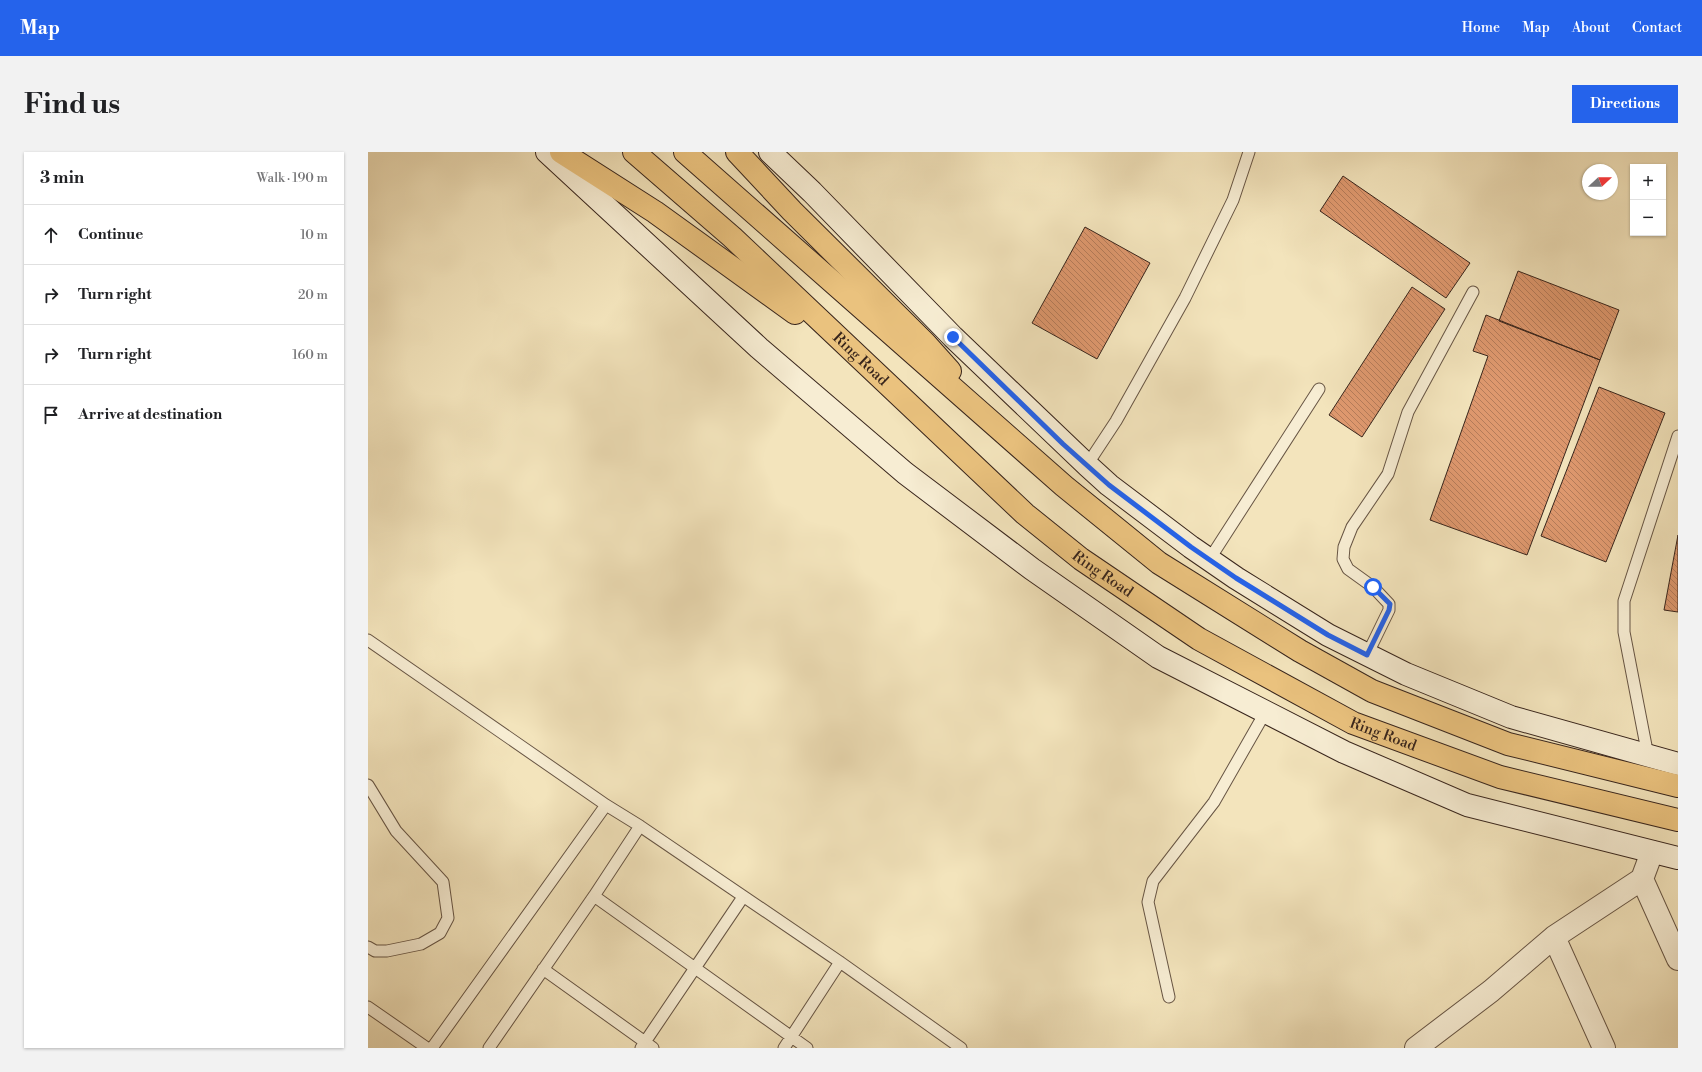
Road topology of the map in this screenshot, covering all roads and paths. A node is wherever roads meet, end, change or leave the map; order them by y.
1 (547, 152) edge
2 (561, 152) edge
3 (634, 152) edge
4 (684, 152) edge
5 (737, 152) edge
6 (770, 152) edge
7 (1249, 152) edge
8 (1473, 292) dead end
9 (862, 360) junction
10 (1319, 389) dead end
11 (976, 408) junction
12 (1678, 436) edge
13 (1087, 465) junction
14 (1209, 560) junction
15 (368, 640) edge
16 (1367, 655) junction
17 (1266, 711) junction
18 (1648, 756) junction
19 (1678, 764) edge
20 (368, 785) edge
21 (1678, 786) edge
22 (606, 805) junction
23 (1678, 820) edge
24 (640, 826) junction
25 (1652, 852) junction
26 (1678, 858) edge
27 (1642, 879) junction
28 (594, 896) junction
29 (743, 897) junction
30 (1554, 937) junction
31 (368, 947) edge
32 (1678, 960) edge
33 (840, 962) junction
34 (695, 968) junction
35 (544, 969) junction
36 (1168, 997) dead end
37 (368, 1007) edge
38 (791, 1037) junction
39 (646, 1046) edge
40 (427, 1048) edge
41 (432, 1048) edge
42 (489, 1048) edge
43 (784, 1048) edge
44 (807, 1048) edge
45 (961, 1048) edge
46 (1416, 1048) edge
47 (1604, 1048) edge

1 - 17 street
2 - 9 highway
3 - 9 highway, Ring Road
4 - 11 highway
5 - 11 highway
6 - 13 street
7 - 13 lane
8 - 16 lane
9 - 23 highway, Ring Road
10 - 14 lane
11 - 21 highway
12 - 18 lane
13 - 14 street
14 - 16 street
15 - 22 lane
16 - 18 street
17 - 25 street
17 - 36 lane
18 - 19 street
20 - 31 lane
22 - 24 lane
22 - 41 lane
24 - 28 lane
24 - 29 lane
25 - 26 street
25 - 27 street
27 - 30 street
27 - 32 street
28 - 34 lane
28 - 35 lane
29 - 33 lane
29 - 34 lane
30 - 46 street
30 - 47 street
33 - 38 lane
33 - 45 lane
34 - 38 lane
34 - 39 lane
35 - 39 lane
35 - 42 lane
37 - 40 lane
38 - 43 lane
38 - 44 lane

